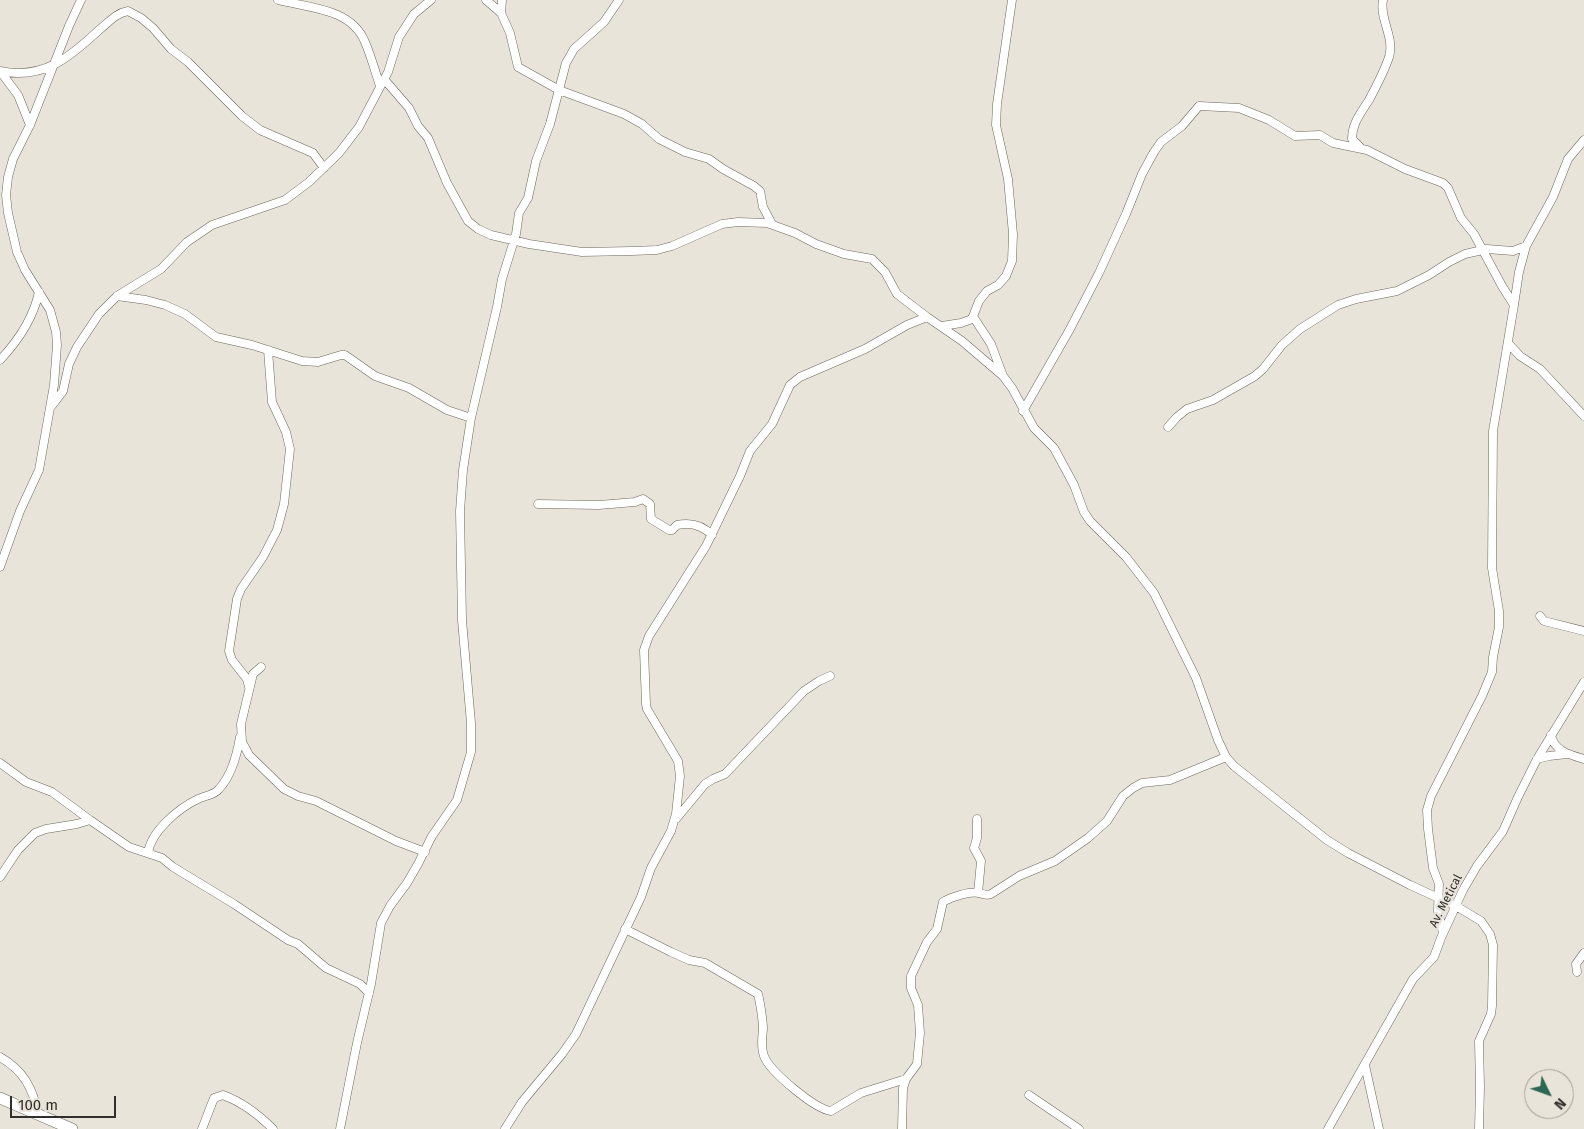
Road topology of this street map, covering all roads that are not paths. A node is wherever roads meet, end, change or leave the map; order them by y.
1 (81, 0) edge
2 (278, 0) edge
3 (432, 0) edge
4 (486, 0) edge
5 (502, 0) edge
6 (619, 0) edge
7 (1012, 0) edge
8 (1383, 0) edge
9 (501, 13) junction
10 (53, 66) junction
11 (0, 71) edge
12 (382, 83) junction
13 (559, 90) junction
14 (30, 124) junction
15 (1584, 140) edge
16 (1362, 148) junction
17 (324, 168) junction
18 (772, 224) junction
19 (514, 241) junction
20 (1526, 246) junction
21 (1483, 249) junction
22 (39, 292) junction
23 (118, 296) junction
24 (1514, 305) junction
25 (927, 317) junction
26 (974, 318) junction
27 (942, 326) junction
28 (1508, 343) junction
29 (268, 350) junction
30 (0, 360) edge
31 (1003, 376) junction
32 (50, 408) junction
33 (1024, 411) junction
34 (1584, 416) edge
35 (470, 418) junction
36 (1168, 427) dead end
37 (538, 504) dead end
38 (712, 535) junction
39 (0, 567) edge
40 (1540, 616) dead end
41 (1584, 631) edge
42 (261, 667) dead end
43 (830, 676) dead end
44 (1584, 682) edge
45 (249, 688) junction
46 (241, 734) junction
47 (1551, 735) junction
48 (1567, 754) junction
49 (1226, 757) junction
50 (1537, 759) junction
51 (1584, 759) edge
52 (0, 763) edge
53 (977, 819) dead end
54 (90, 820) junction
55 (674, 821) junction
56 (424, 852) junction
57 (148, 853) junction
58 (0, 878) edge
59 (978, 893) junction
60 (1439, 898) junction
61 (1456, 906) junction
62 (625, 929) junction
63 (1442, 933) junction
64 (1584, 953) edge
65 (1577, 972) dead end
66 (369, 993) junction
67 (0, 1057) edge
68 (1365, 1065) junction
69 (906, 1079) junction
70 (1029, 1095) dead end
71 (0, 1098) edge
72 (38, 1114) junction
73 (72, 1129) edge
74 (202, 1129) edge
75 (273, 1129) edge
76 (340, 1129) edge
77 (505, 1129) edge
78 (902, 1129) edge
79 (1079, 1129) edge
80 (1328, 1129) edge
81 (1378, 1129) edge
82 (1479, 1129) edge

1 - 10 street
2 - 12 street
3 - 12 street
4 - 9 street
5 - 9 street
6 - 13 street
7 - 26 street
8 - 16 street
9 - 13 street
10 - 11 street
10 - 14 street
10 - 17 street
11 - 14 street
12 - 17 street
12 - 19 street
13 - 18 street
13 - 19 street
14 - 22 street
15 - 20 street
16 - 21 street
16 - 33 street
17 - 23 street
18 - 19 street
18 - 25 street
19 - 35 street
20 - 21 street
20 - 24 street
21 - 24 street
21 - 36 street
22 - 30 street
22 - 32 street
23 - 29 street
23 - 32 street
24 - 28 street
25 - 27 street
25 - 38 street
26 - 27 street
26 - 31 street
27 - 31 street
28 - 34 street
28 - 60 street
29 - 35 street
29 - 45 street
31 - 33 street
32 - 39 street
33 - 49 street
35 - 56 street
37 - 38 street
38 - 55 street
40 - 41 street
42 - 45 street
43 - 55 street
44 - 47 street, Av. Metical
45 - 46 street
46 - 56 street
46 - 57 street
47 - 48 street
47 - 50 street, Av. Metical
48 - 50 street
48 - 51 street
49 - 59 street
49 - 60 street
50 - 61 street, Av. Metical
52 - 54 street
53 - 59 street
54 - 57 street
54 - 58 street
55 - 62 street
56 - 66 street
57 - 66 street
59 - 69 street
60 - 61 street
60 - 63 street
61 - 63 street, Av. Metical
61 - 82 street
62 - 69 street
62 - 77 street
63 - 68 street, Av. Metical
64 - 65 street
66 - 76 street
67 - 72 street
68 - 80 street, Av. Metical
68 - 81 street
69 - 78 street
70 - 79 street
71 - 72 street
72 - 73 street
74 - 75 street

